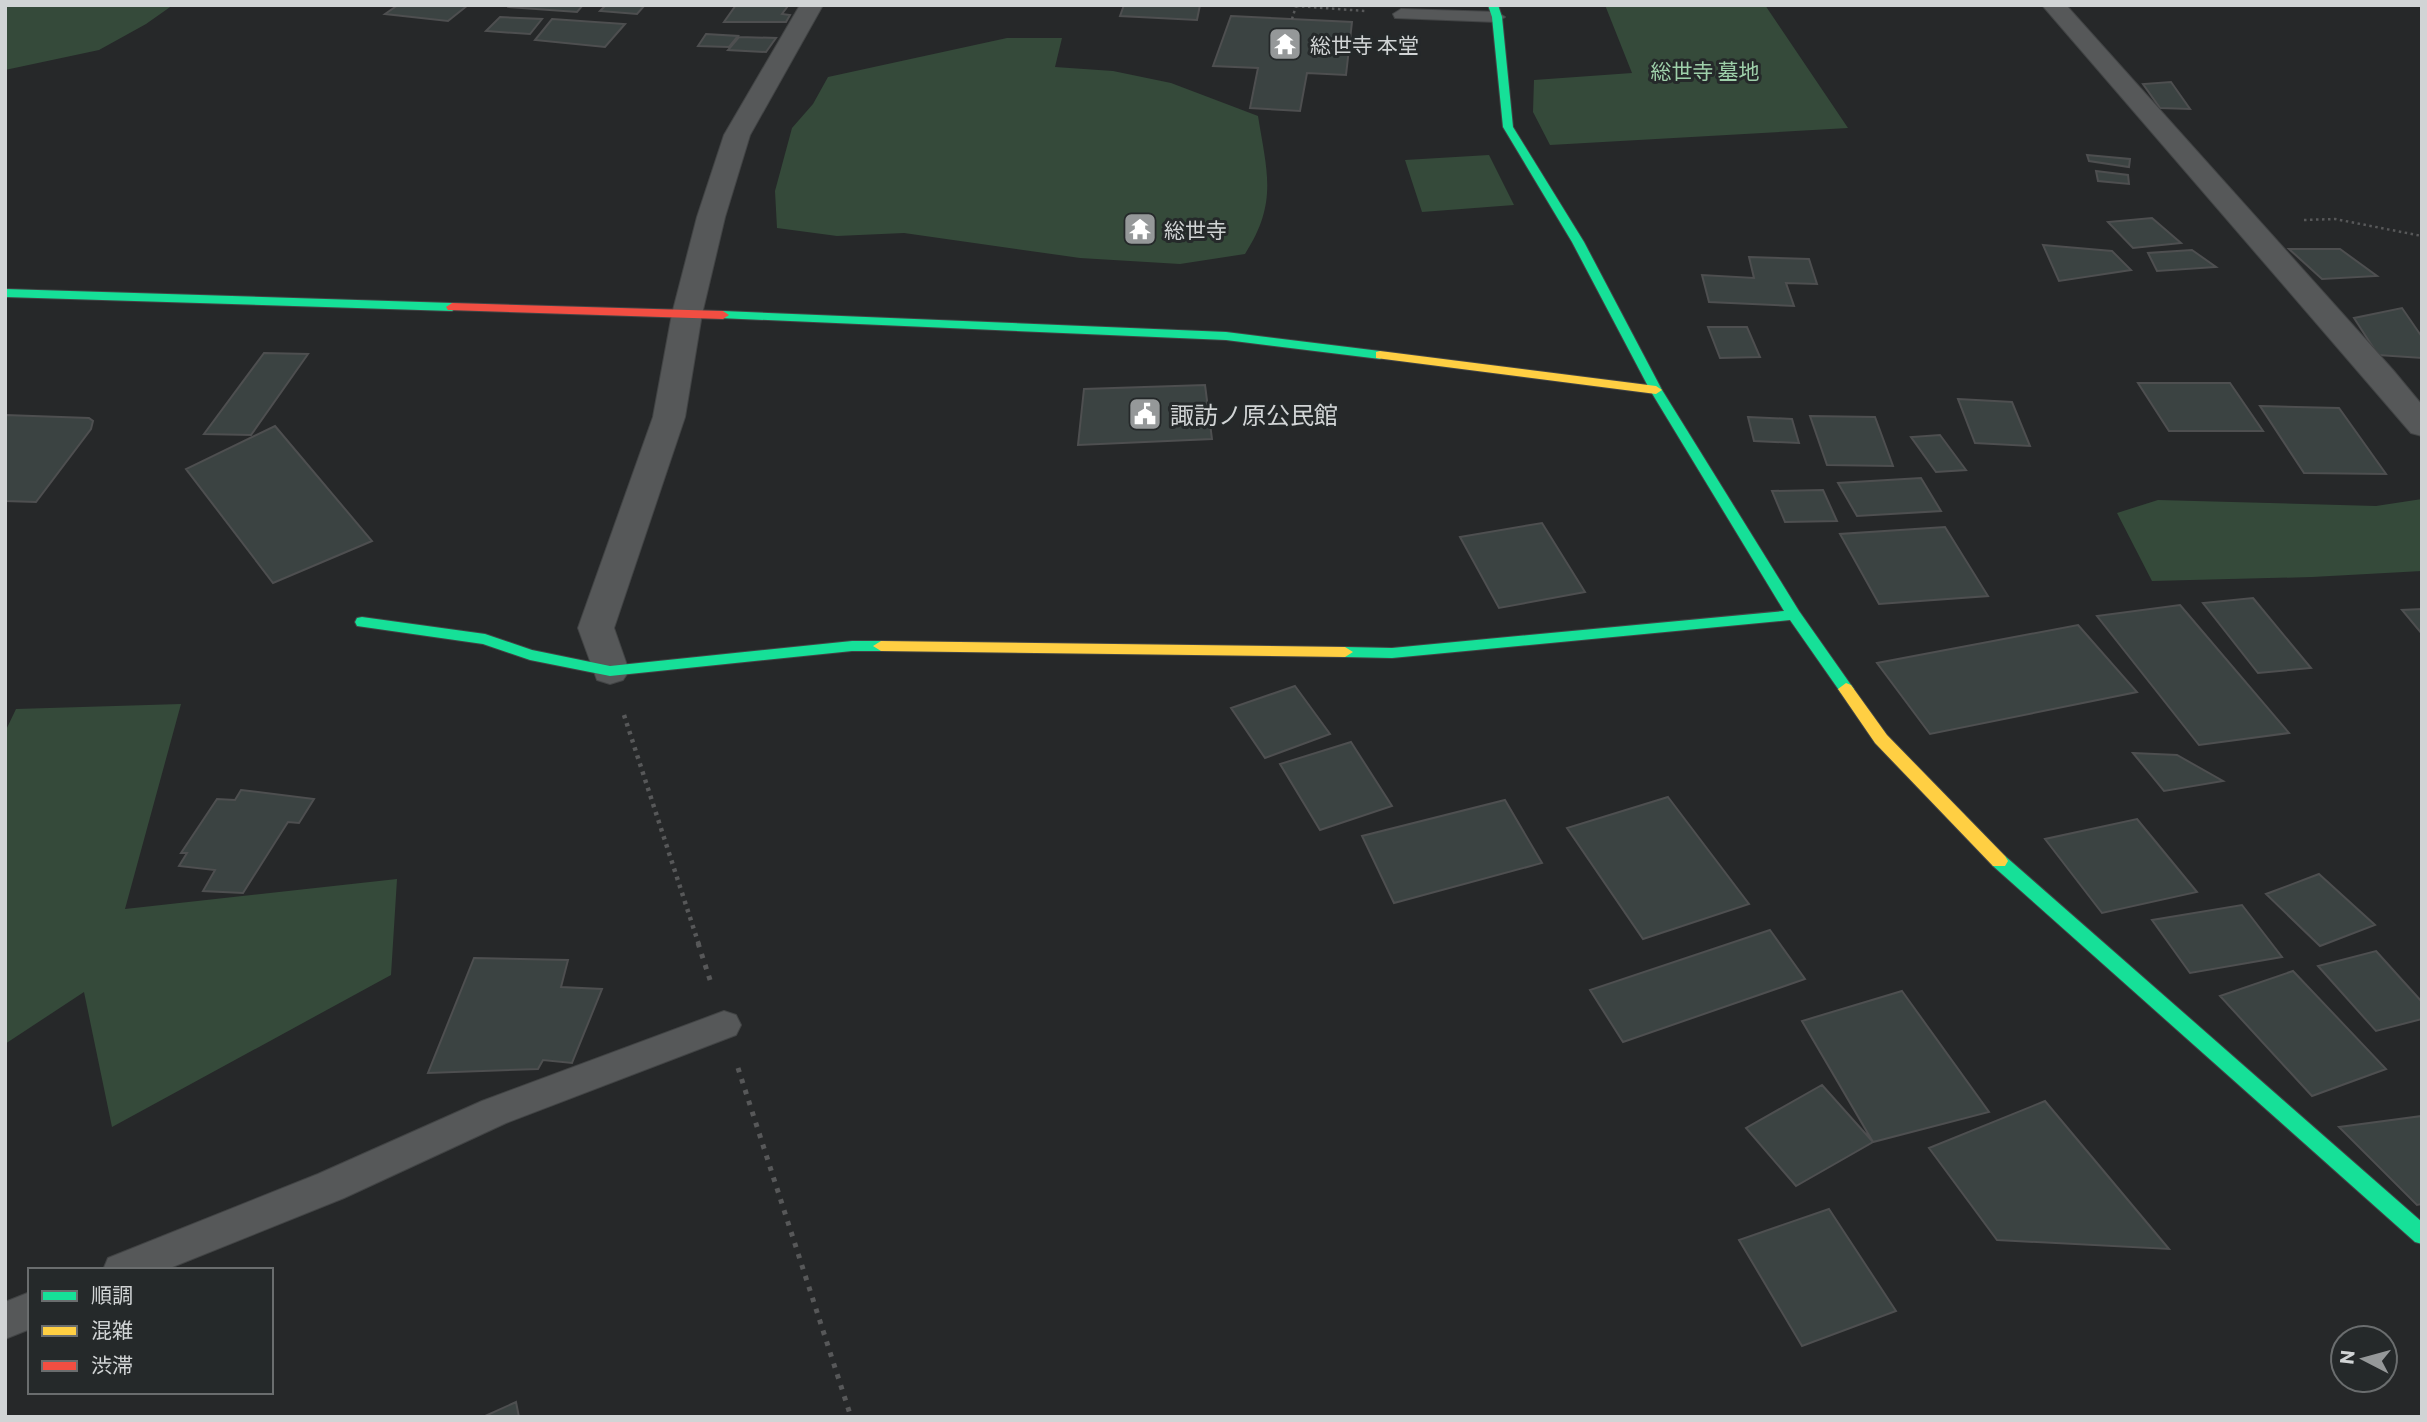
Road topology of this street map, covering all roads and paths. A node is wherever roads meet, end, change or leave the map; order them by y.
1 (812, 5) edge
2 (2053, 5) edge
3 (1296, 6) edge
4 (1495, 11) edge
5 (1401, 14) joint
6 (1292, 19) dead end
7 (2243, 223) junction
8 (2422, 236) edge
9 (5, 293) edge
10 (687, 314) junction
11 (1656, 390) junction
12 (2422, 426) edge
13 (1794, 615) junction
14 (362, 622) dead end
15 (610, 671) junction
16 (724, 1025) dead end
17 (2422, 1235) edge
18 (126, 1268) edge
19 (28, 1311) edge
20 (5, 1321) edge

1 - 10 street
2 - 7 street
3 - 5 path
3 - 6 path
4 - 5 lane
4 - 11 street
7 - 8 path
7 - 12 street
9 - 10 street
10 - 11 street
10 - 15 street
11 - 13 street
13 - 15 street
13 - 17 street
14 - 15 street
16 - 18 lane
19 - 20 lane

